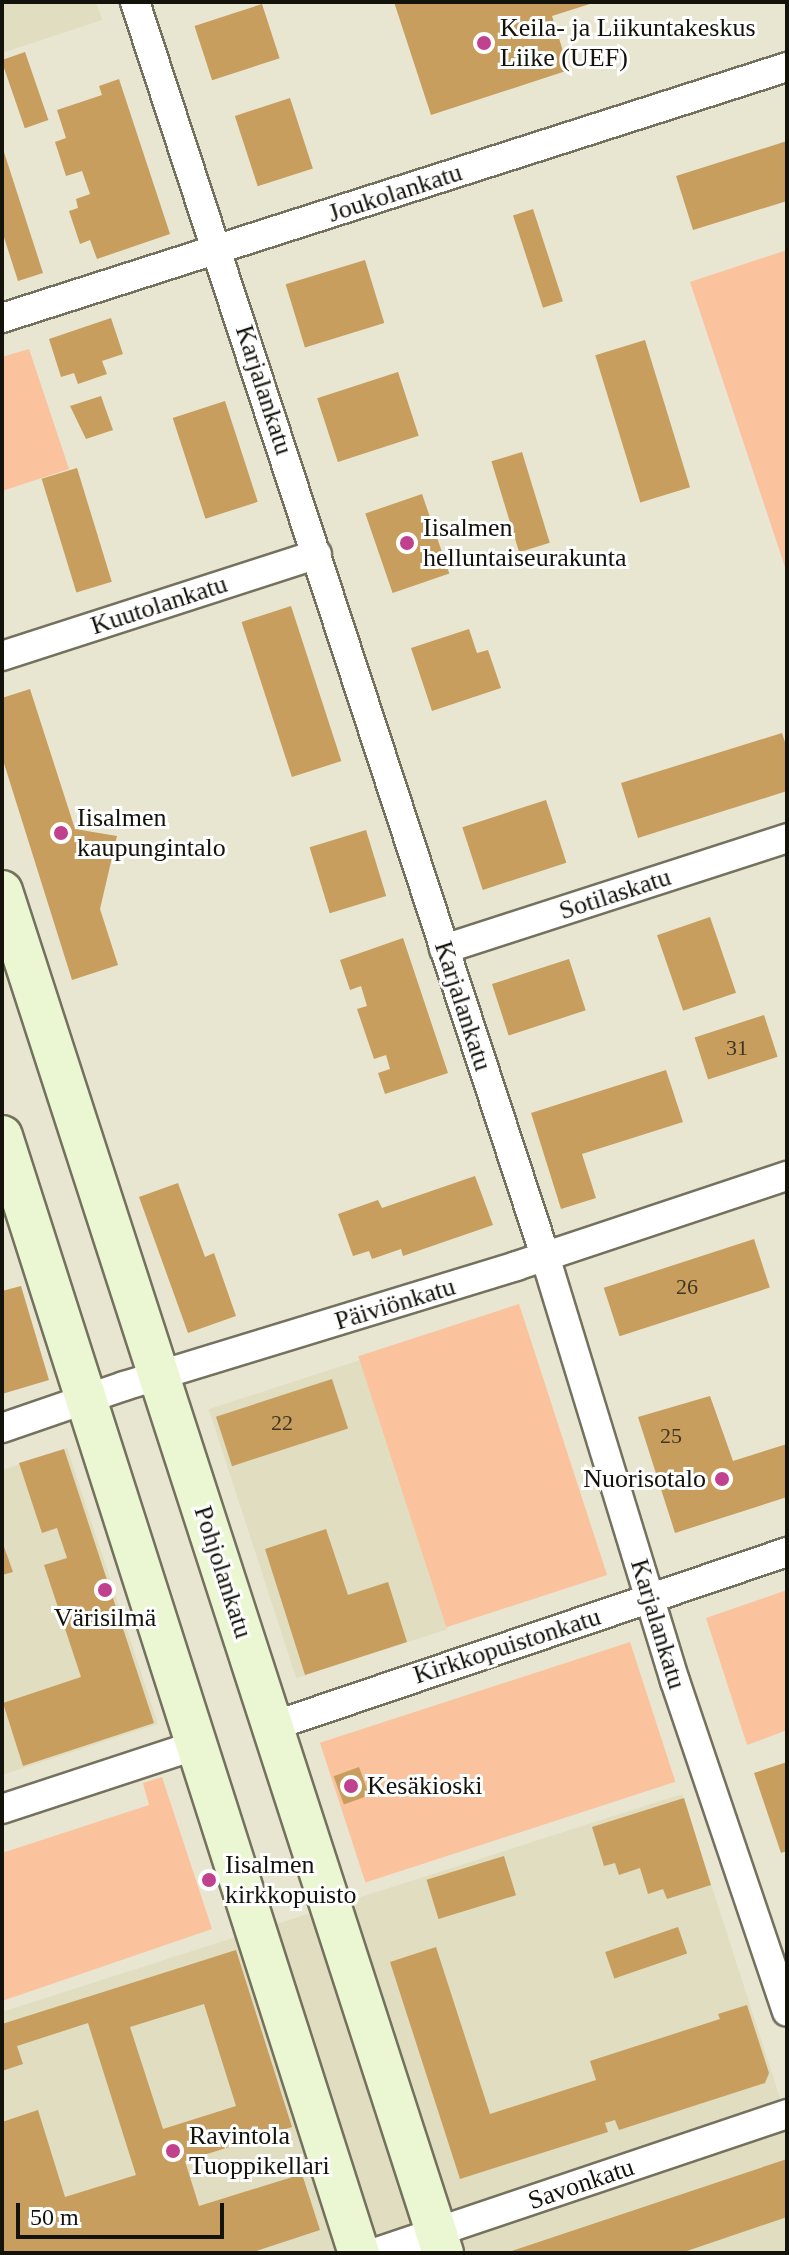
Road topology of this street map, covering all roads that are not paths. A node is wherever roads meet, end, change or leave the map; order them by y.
1 (135, 2) edge
2 (787, 67) edge
3 (219, 250) junction
4 (2, 318) edge
5 (317, 554) junction
6 (2, 656) edge
7 (787, 838) edge
8 (2, 891) edge
9 (444, 949) junction
10 (2, 1136) edge
11 (787, 1176) edge
12 (545, 1256) junction
13 (160, 1377) junction
14 (88, 1398) junction
15 (2, 1428) edge
16 (787, 1552) edge
17 (650, 1600) junction
18 (273, 1726) junction
19 (197, 1745) junction
20 (2, 1809) edge
21 (787, 2012) edge
22 (787, 2114) edge
23 (440, 2243) edge
24 (359, 2253) edge
25 (374, 2253) edge

1 - 3 street, Karjalankatu
2 - 3 street, Joukolankatu
3 - 4 street, Joukolankatu
3 - 5 street, Karjalankatu
5 - 6 street, Kuutolankatu
5 - 9 street, Karjalankatu
7 - 9 street, Sotilaskatu
8 - 13 main road, Pohjolankatu
9 - 12 street, Karjalankatu
10 - 14 main road
11 - 12 street, Päiviönkatu
12 - 13 street, Päiviönkatu
12 - 17 street, Karjalankatu
13 - 14 street, Päiviönkatu
13 - 18 main road, Pohjolankatu
14 - 15 street, Päiviönkatu
14 - 19 main road
16 - 17 street, Kirkkopuistonkatu
17 - 18 street, Kirkkopuistonkatu
17 - 21 street, Karjalankatu
18 - 23 main road, Pohjolankatu
19 - 20 street
19 - 24 main road
22 - 23 street, Savonkatu
23 - 25 street, Savonkatu

